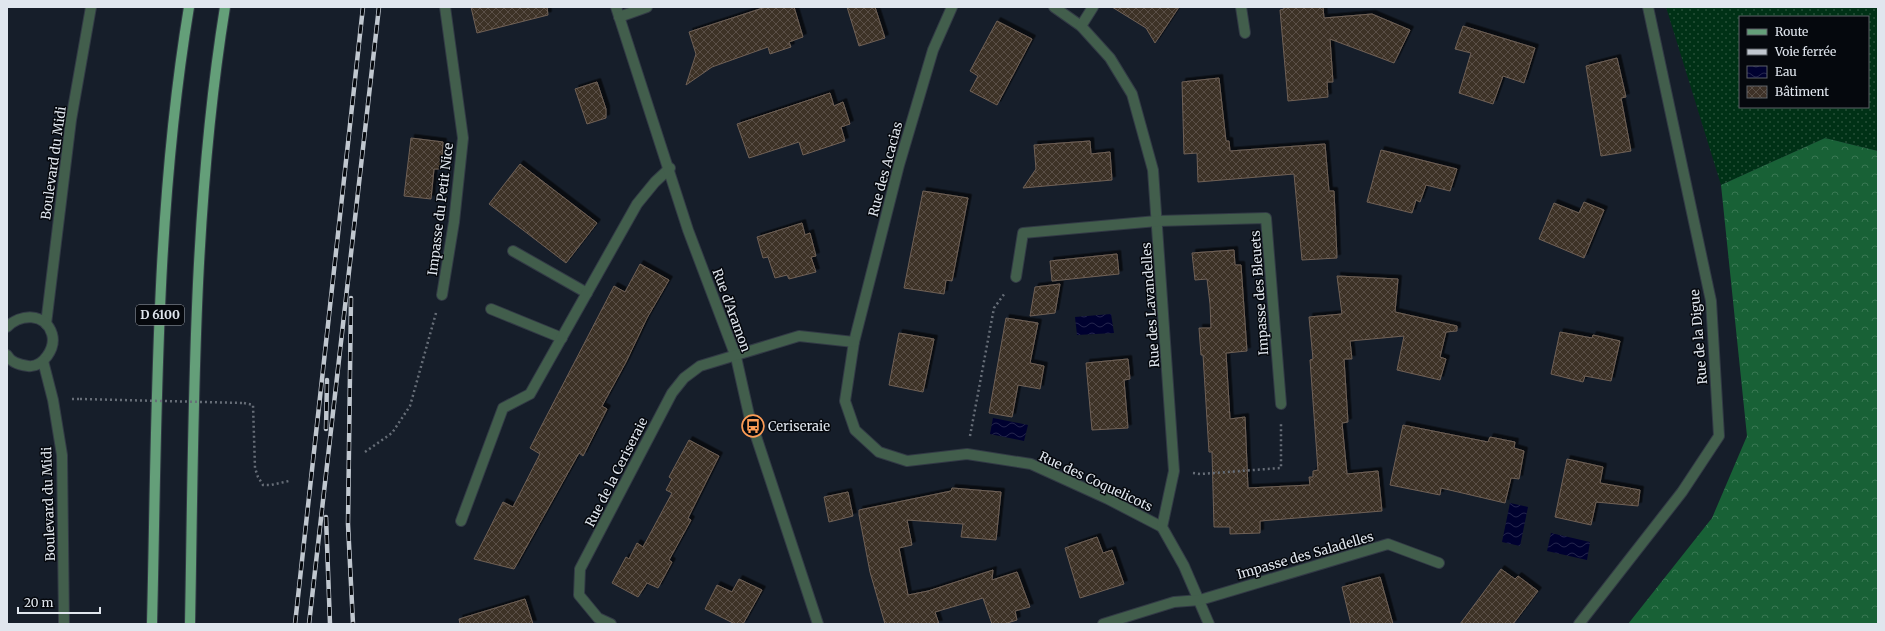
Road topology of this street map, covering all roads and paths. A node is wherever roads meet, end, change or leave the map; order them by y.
1 (91, 7) edge
2 (189, 7) edge
3 (225, 7) edge
4 (445, 7) edge
5 (616, 7) edge
6 (647, 7) edge
7 (952, 7) edge
8 (1054, 7) edge
9 (1093, 7) edge
10 (1241, 7) edge
11 (1648, 7) edge
12 (619, 17) junction
13 (1081, 26) junction
14 (1245, 33) dead end
15 (670, 168) junction
16 (1157, 221) junction
17 (513, 251) dead end
18 (1016, 277) joint
19 (587, 293) junction
20 (442, 295) joint
21 (491, 309) dead end
22 (46, 324) junction
23 (7, 327) edge
24 (562, 338) junction
25 (854, 342) junction
26 (7, 355) edge
27 (736, 357) junction
28 (43, 362) junction
29 (80, 399) dead end
30 (1281, 404) joint
31 (365, 452) dead end
32 (967, 454) junction
33 (1174, 471) junction
34 (289, 481) dead end
35 (461, 521) dead end
36 (1162, 527) junction
37 (1439, 563) dead end
38 (1200, 600) junction
39 (64, 624) edge
40 (152, 624) edge
41 (190, 624) edge
42 (611, 624) edge
43 (818, 624) edge
44 (1103, 624) edge
45 (1209, 624) edge
46 (1579, 624) edge

1 - 22 street, Boulevard du Midi
2 - 40 main road, D 6100
3 - 41 main road, D 6100
4 - 20 street, Impasse du Petit Nice
5 - 12 street, Rue d'Aramon
6 - 12 street
7 - 25 street, Rue des Acacias
8 - 13 street, Rue des Lavandelles
9 - 13 street
10 - 14 street
11 - 46 street, Rue de la Digue
12 - 15 street, Rue d'Aramon
13 - 16 street, Rue des Lavandelles
15 - 19 street
15 - 27 street, Rue d'Aramon
16 - 18 street
16 - 30 street, Impasse des Bleuets
16 - 33 street, Rue des Lavandelles
17 - 19 street
18 - 32 path
19 - 24 street
20 - 31 path
21 - 24 street
22 - 23 street
22 - 28 street
24 - 35 street
25 - 27 street, Rue de la Ceriseraie
25 - 32 street, Rue des Coquelicots
26 - 28 street
27 - 42 street, Rue de la Ceriseraie
27 - 43 street, Rue d'Aramon
28 - 39 street, Boulevard du Midi
29 - 34 path, bridge
30 - 33 path
32 - 36 street, Rue des Coquelicots
33 - 36 street, Rue des Lavandelles
36 - 38 street
37 - 38 street, Impasse des Saladelles
38 - 44 street, Impasse des Saladelles
38 - 45 street

